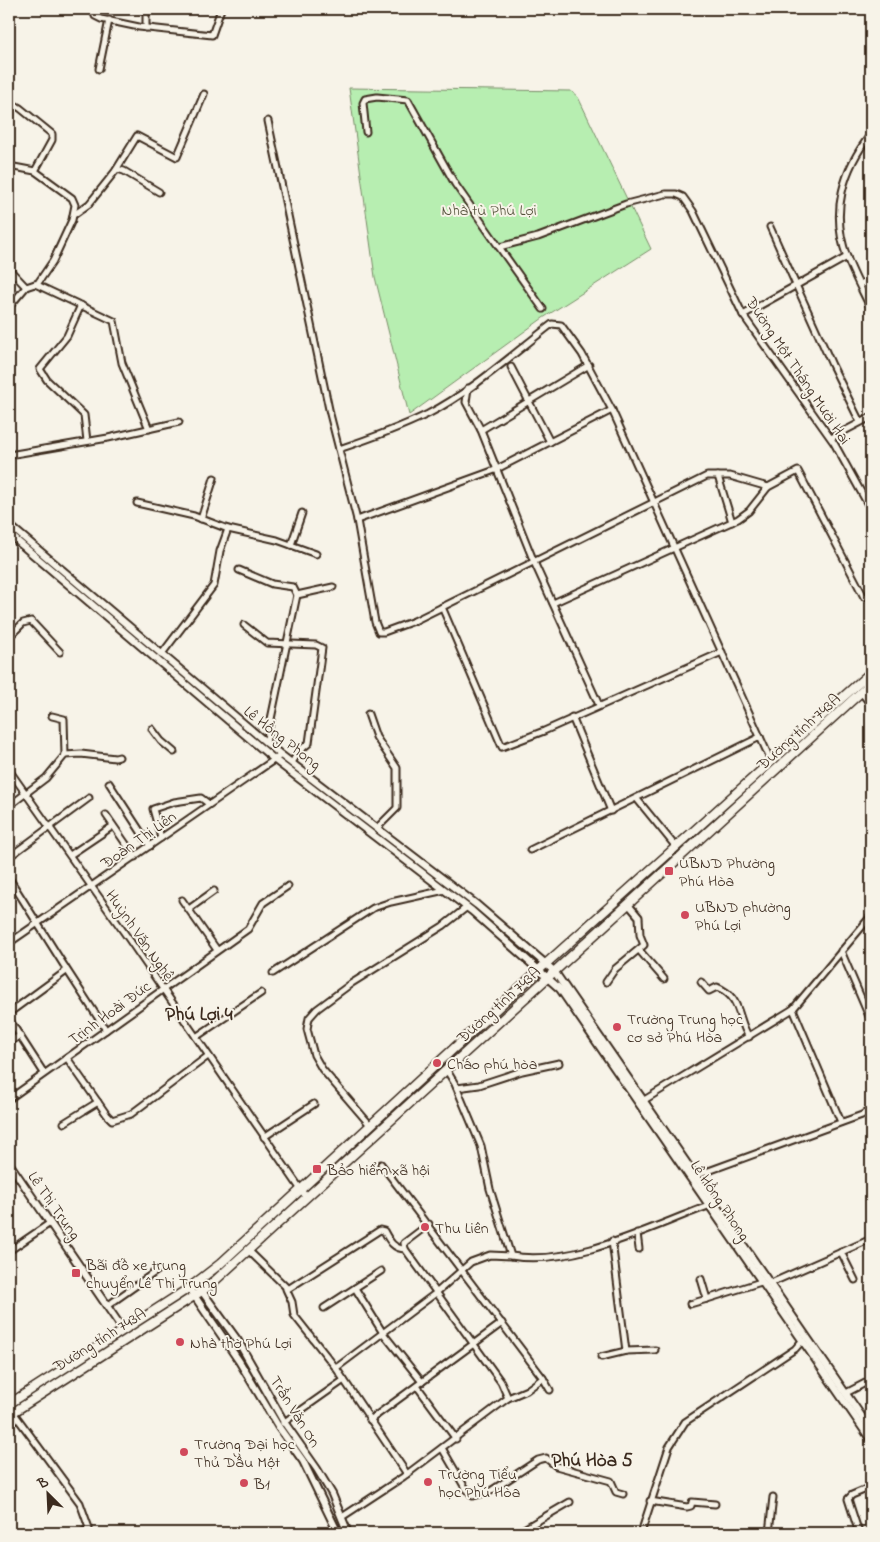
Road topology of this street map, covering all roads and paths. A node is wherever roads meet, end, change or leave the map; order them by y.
1 (93, 9) edge
2 (146, 9) edge
3 (221, 9) edge
4 (109, 20) junction
5 (146, 28) junction
6 (99, 69) dead end
7 (204, 94) dead end
8 (9, 102) edge
9 (268, 121) dead end
10 (366, 132) dead end
11 (871, 134) edge
12 (9, 166) edge
13 (116, 170) junction
14 (35, 171) junction
15 (159, 192) dead end
16 (75, 214) junction
17 (770, 227) dead end
18 (499, 247) junction
19 (847, 257) junction
20 (9, 269) edge
21 (871, 279) edge
22 (35, 284) junction
23 (860, 284) junction
24 (796, 287) junction
25 (26, 288) junction
26 (81, 305) junction
27 (9, 307) edge
28 (543, 309) dead end
29 (871, 309) edge
30 (743, 315) junction
31 (589, 365) junction
32 (511, 367) dead end
33 (468, 387) junction
34 (528, 402) junction
35 (612, 410) junction
36 (871, 418) edge
37 (179, 422) dead end
38 (860, 422) junction
39 (149, 429) junction
40 (481, 430) junction
41 (830, 438) junction
42 (87, 441) junction
43 (550, 442) junction
44 (339, 450) junction
45 (9, 455) edge
46 (495, 470) junction
47 (718, 476) junction
48 (214, 478) dead end
49 (768, 488) junction
50 (654, 501) junction
51 (137, 503) dead end
52 (871, 510) edge
53 (302, 513) dead end
54 (201, 519) junction
55 (357, 520) junction
56 (732, 522) junction
57 (9, 525) edge
58 (228, 528) junction
59 (9, 534) edge
60 (291, 545) junction
61 (675, 548) junction
62 (316, 554) dead end
63 (534, 562) junction
64 (239, 570) dead end
65 (333, 587) dead end
66 (297, 595) junction
67 (864, 596) dead end
68 (552, 603) junction
69 (442, 607) junction
70 (244, 625) dead end
71 (9, 637) edge
72 (288, 645) junction
73 (60, 652) dead end
74 (722, 652) junction
75 (161, 655) junction
76 (871, 672) edge
77 (871, 683) edge
78 (858, 689) junction
79 (599, 705) junction
80 (871, 705) edge
81 (368, 714) dead end
82 (52, 716) dead end
83 (572, 717) junction
84 (152, 729) dead end
85 (760, 737) junction
86 (266, 742) junction
87 (174, 752) dead end
88 (281, 755) junction
89 (66, 756) junction
90 (119, 757) dead end
91 (274, 760) junction
92 (771, 761) junction
93 (292, 763) junction
94 (777, 769) junction
95 (9, 770) edge
96 (109, 784) dead end
97 (26, 794) junction
98 (89, 798) dead end
99 (637, 799) junction
100 (209, 804) junction
101 (9, 806) edge
102 (611, 812) junction
103 (106, 815) dead end
104 (710, 816) junction
105 (716, 824) junction
106 (49, 826) junction
107 (113, 826) junction
108 (377, 828) junction
109 (161, 838) junction
110 (150, 846) junction
111 (676, 847) junction
112 (530, 850) dead end
113 (70, 855) junction
114 (9, 857) edge
115 (135, 857) junction
116 (648, 872) junction
117 (9, 878) edge
118 (655, 880) junction
119 (92, 886) junction
120 (288, 886) dead end
121 (446, 890) junction
122 (214, 891) dead end
123 (182, 900) dead end
124 (628, 904) junction
125 (467, 907) junction
126 (189, 909) junction
127 (871, 916) edge
128 (38, 923) junction
129 (9, 943) edge
130 (217, 950) junction
131 (639, 950) junction
132 (841, 951) junction
133 (547, 964) junction
134 (65, 966) junction
135 (540, 970) junction
136 (273, 973) dead end
137 (551, 974) junction
138 (664, 979) dead end
139 (606, 982) dead end
140 (701, 982) dead end
141 (163, 989) junction
142 (261, 992) dead end
143 (793, 1009) junction
144 (9, 1013) edge
145 (9, 1019) edge
146 (871, 1021) edge
147 (106, 1030) junction
148 (20, 1035) junction
149 (196, 1037) junction
150 (749, 1037) junction
151 (9, 1043) edge
152 (208, 1056) junction
153 (67, 1058) junction
154 (560, 1063) dead end
155 (446, 1069) junction
156 (44, 1074) junction
157 (457, 1088) junction
158 (9, 1099) edge
159 (98, 1102) junction
160 (640, 1102) junction
161 (314, 1104) dead end
162 (871, 1109) edge
163 (840, 1122) junction
164 (64, 1123) dead end
165 (370, 1126) junction
166 (264, 1137) junction
167 (9, 1163) edge
168 (381, 1164) dead end
169 (692, 1176) junction
170 (300, 1190) junction
171 (306, 1197) junction
172 (708, 1206) junction
173 (50, 1223) junction
174 (429, 1224) junction
175 (637, 1232) junction
176 (871, 1239) edge
177 (612, 1241) junction
178 (404, 1249) junction
179 (639, 1249) dead end
180 (248, 1250) junction
181 (9, 1251) edge
182 (841, 1252) junction
183 (510, 1256) junction
184 (462, 1269) junction
185 (158, 1270) dead end
186 (382, 1271) dead end
187 (701, 1279) dead end
188 (855, 1280) dead end
189 (761, 1282) junction
190 (196, 1283) junction
191 (771, 1283) junction
192 (189, 1288) junction
193 (355, 1288) junction
194 (286, 1289) junction
195 (202, 1291) junction
196 (436, 1293) junction
197 (194, 1296) junction
198 (707, 1298) junction
199 (690, 1304) dead end
200 (107, 1306) junction
201 (324, 1308) dead end
202 (502, 1323) junction
203 (383, 1333) junction
204 (126, 1334) junction
205 (802, 1341) junction
206 (473, 1345) junction
207 (655, 1350) dead end
208 (626, 1351) junction
209 (601, 1357) dead end
210 (336, 1368) junction
211 (543, 1378) junction
212 (344, 1380) junction
213 (871, 1380) edge
214 (420, 1384) junction
215 (550, 1390) dead end
216 (846, 1393) junction
217 (508, 1398) junction
218 (9, 1404) edge
219 (11, 1414) edge
220 (370, 1420) junction
221 (284, 1422) junction
222 (278, 1426) junction
223 (870, 1426) edge
224 (456, 1438) junction
225 (871, 1440) edge
226 (442, 1448) junction
227 (407, 1474) junction
228 (871, 1487) edge
229 (623, 1494) dead end
230 (773, 1497) dead end
231 (650, 1501) junction
232 (570, 1502) dead end
233 (715, 1504) dead end
234 (342, 1517) junction
235 (82, 1533) edge
236 (338, 1533) edge
237 (348, 1533) edge
238 (517, 1533) edge
239 (640, 1533) edge
240 (769, 1533) edge
241 (859, 1533) edge

1 - 4 street
2 - 5 street
3 - 5 street
4 - 5 street
4 - 6 street
7 - 13 street
8 - 14 street
9 - 44 street
10 - 18 street
11 - 19 street
12 - 14 street
13 - 15 street
13 - 16 street
14 - 16 street
16 - 22 street
17 - 24 street
18 - 28 street
18 - 30 street, Đường Một Tháng Mười Hai
19 - 23 street
19 - 24 street
20 - 25 street
21 - 23 street
22 - 25 street
22 - 26 street
23 - 29 street
24 - 30 street
24 - 38 street
25 - 27 street
26 - 39 street
26 - 42 street
30 - 41 street, Đường Một Tháng Mười Hai
31 - 33 street
31 - 34 street
31 - 35 street
32 - 34 street
33 - 40 street
33 - 44 street
34 - 40 street
34 - 43 street
35 - 43 street
35 - 50 street
36 - 38 street
37 - 39 street
38 - 41 street
39 - 42 street
40 - 46 street
41 - 52 street, Đường Một Tháng Mười Hai
42 - 45 street
43 - 46 street
44 - 55 street
46 - 55 street
46 - 63 street
47 - 49 street
47 - 50 street
47 - 56 street
48 - 54 street
49 - 56 street
49 - 67 street
50 - 61 street
50 - 63 street
51 - 54 street
53 - 60 street
54 - 58 street
55 - 69 street
56 - 61 street
57 - 75 street, Lê Hồng Phong
58 - 60 street
58 - 75 street
59 - 91 street, Lê Hồng Phong
60 - 62 street
61 - 68 street
61 - 74 street
63 - 68 street
63 - 69 street
64 - 66 street
65 - 66 street
66 - 72 street
68 - 79 street
69 - 83 street
70 - 72 street
71 - 73 street
72 - 86 street
72 - 93 street
74 - 79 street
74 - 85 street
75 - 86 street, Lê Hồng Phong
76 - 78 main road, Đường tỉnh 743A
77 - 78 main road, Đường tỉnh 743A
78 - 80 street
78 - 92 main road, Đường tỉnh 743A
78 - 94 main road, Đường tỉnh 743A
79 - 83 street
81 - 108 street
82 - 89 street
83 - 102 street
84 - 87 street
85 - 92 street
85 - 99 street
86 - 88 street, Lê Hồng Phong
88 - 91 street, Đoàn Thị Liên
88 - 93 street, Lê Hồng Phong
89 - 90 street
89 - 97 street
91 - 100 street, Đoàn Thị Liên
91 - 121 street, Lê Hồng Phong
92 - 94 main road
92 - 104 main road, Đường tỉnh 743A
93 - 108 street, Lê Hồng Phong
94 - 105 main road, Đường tỉnh 743A
95 - 97 street, Huỳnh Văn Nghệ
96 - 110 street
97 - 101 street
97 - 106 street, Huỳnh Văn Nghệ
98 - 106 street
99 - 102 street
99 - 111 street
100 - 109 street, Đoàn Thị Liên
100 - 109 street
102 - 112 street
103 - 107 street
104 - 105 main road
104 - 111 main road, Đường tỉnh 743A
105 - 118 main road, Đường tỉnh 743A
106 - 113 street, Huỳnh Văn Nghệ
106 - 114 street
107 - 113 street
107 - 115 street
108 - 133 street, Lê Hồng Phong
109 - 110 street, Đoàn Thị Liên
110 - 115 street, Đoàn Thị Liên
111 - 116 main road, Đường tỉnh 743A
113 - 119 street, Huỳnh Văn Nghệ
115 - 119 street, Đoàn Thị Liên
116 - 118 main road
116 - 133 main road, Đường tỉnh 743A
117 - 128 street
118 - 124 main road, Đường tỉnh 743A
119 - 128 street, Đoàn Thị Liên
119 - 141 street, Huỳnh Văn Nghệ
120 - 130 street, Trịnh Hoài Đức
121 - 125 street, Lê Hồng Phong
121 - 136 street
122 - 126 street
123 - 126 street
124 - 131 street
124 - 137 main road, Đường tỉnh 743A
125 - 135 street, Lê Hồng Phong
125 - 165 street
126 - 130 street
127 - 132 street
128 - 129 street, Đoàn Thị Liên
128 - 134 street
130 - 141 street, Trịnh Hoài Đức
131 - 138 street
131 - 139 street
132 - 143 street
132 - 146 street
133 - 135 main road, Đường tỉnh 743A
133 - 137 street, Lê Hồng Phong
134 - 144 street
134 - 147 street
135 - 137 street, Lê Hồng Phong
135 - 165 main road, Đường tỉnh 743A
137 - 155 main road, Đường tỉnh 743A
137 - 160 street, Lê Hồng Phong
140 - 150 street
141 - 147 street, Trịnh Hoài Đức
141 - 149 street, Huỳnh Văn Nghệ
142 - 149 street
143 - 150 street
143 - 163 street
145 - 148 street
147 - 153 street, Trịnh Hoài Đức
148 - 151 street
148 - 156 street
149 - 152 street, Huỳnh Văn Nghệ
150 - 160 street
152 - 159 street
152 - 166 street, Huỳnh Văn Nghệ
153 - 156 street, Trịnh Hoài Đức
153 - 159 street
154 - 157 street
155 - 157 street
155 - 171 main road, Đường tỉnh 743A
156 - 158 street, Trịnh Hoài Đức
157 - 183 street
159 - 164 street
160 - 169 street, Lê Hồng Phong
161 - 166 street
162 - 163 street
163 - 169 street
165 - 170 main road, Đường tỉnh 743A
166 - 170 street, Huỳnh Văn Nghệ
167 - 173 street, Lê Thị Trung
168 - 174 street
169 - 172 street, Lê Hồng Phong
169 - 191 street, Lê Hồng Phong
170 - 171 street, Huỳnh Văn Nghệ
170 - 190 main road, Đường tỉnh 743A
171 - 180 main road, Đường tỉnh 743A
172 - 175 street
172 - 189 street, Lê Hồng Phong
173 - 181 street
173 - 200 street, Lê Thị Trung
174 - 178 street
174 - 184 street
175 - 177 street
175 - 179 street
176 - 182 street
177 - 183 street
177 - 208 street
178 - 194 street
178 - 196 street
180 - 194 street
180 - 195 main road, Đường tỉnh 743A
182 - 188 street
182 - 191 street
183 - 184 street
184 - 196 street
184 - 202 street
185 - 200 street
186 - 193 street
187 - 198 street
189 - 198 street
189 - 205 street, Lê Hồng Phong
190 - 192 main road, Đường tỉnh 743A
190 - 195 street, Trần Văn Ơn
191 - 216 street, Lê Hồng Phong
192 - 197 street, Trần Văn Ơn
192 - 204 main road, Đường tỉnh 743A
193 - 201 street
193 - 203 street
194 - 210 street
195 - 197 main road, Đường tỉnh 743A
195 - 221 street, Trần Văn Ơn
196 - 203 street
196 - 206 street
197 - 204 main road, Đường tỉnh 743A
197 - 222 street, Trần Văn Ơn
198 - 199 street
200 - 204 street, Lê Thị Trung
202 - 206 street
202 - 211 street
203 - 210 street
203 - 214 street
204 - 218 main road, Đường tỉnh 743A
204 - 219 main road, Đường tỉnh 743A
205 - 225 street, Lê Hồng Phong
205 - 231 street
206 - 214 street
206 - 217 street
207 - 208 street
208 - 209 street
210 - 212 street
211 - 215 street
211 - 217 street
212 - 220 street
212 - 221 street
213 - 216 street
214 - 220 street
214 - 224 street
216 - 223 street, Lê Hồng Phong
217 - 224 street
219 - 235 street
220 - 227 street
221 - 222 street
221 - 234 street, Trần Văn Ơn
222 - 236 street, Trần Văn Ơn
224 - 226 street
226 - 227 street
226 - 229 street
227 - 234 street
228 - 241 street
230 - 240 street
231 - 233 street
231 - 239 street
232 - 238 street
234 - 237 street, Trần Văn Ơn

